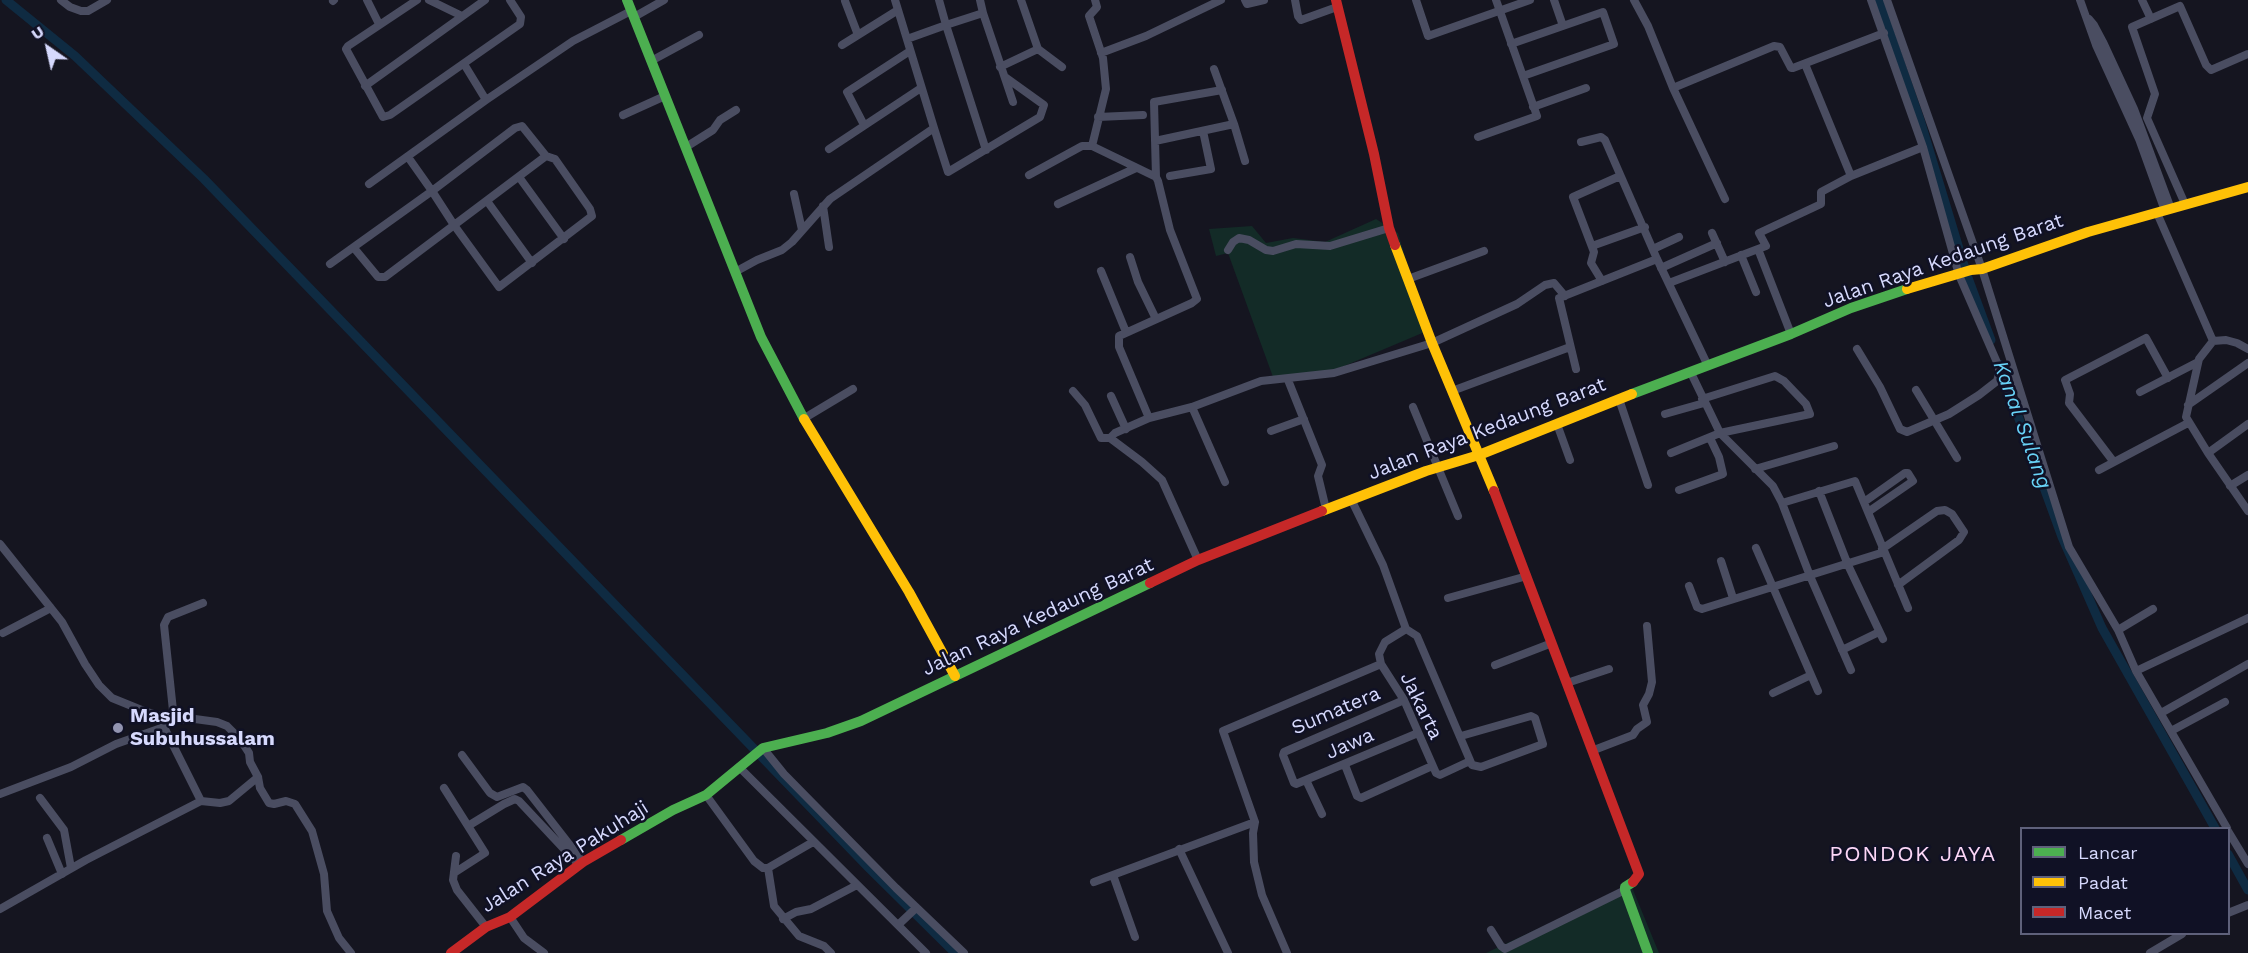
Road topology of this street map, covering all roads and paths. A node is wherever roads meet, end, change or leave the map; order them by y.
1 (61, 0) edge
2 (106, 0) edge
3 (368, 0) edge
4 (417, 0) edge
5 (429, 0) edge
6 (485, 0) edge
7 (510, 0) edge
8 (664, 0) edge
9 (895, 0) edge
10 (939, 0) edge
11 (980, 0) edge
12 (1022, 0) edge
13 (1095, 0) edge
14 (1221, 0) edge
15 (1245, 0) edge
16 (1264, 0) edge
17 (1295, 0) edge
18 (1416, 0) edge
19 (1496, 0) edge
20 (1530, 0) edge
21 (1554, 0) edge
22 (1634, 0) edge
23 (1871, 0) edge
24 (1887, 0) edge
25 (2080, 0) edge
26 (2142, 0) edge
27 (845, 1) edge
28 (438, 2) edge
29 (1337, 3) edge
30 (631, 9) edge
31 (898, 10) junction
32 (1500, 11) junction
33 (984, 13) junction
34 (462, 16) junction
35 (2151, 19) junction
36 (380, 24) junction
37 (946, 25) junction
38 (1563, 26) junction
39 (1884, 33) junction
40 (699, 35) dead end
41 (858, 35) junction
42 (907, 39) junction
43 (1511, 44) junction
44 (842, 45) dead end
45 (1038, 49) junction
46 (910, 51) junction
47 (1101, 53) junction
48 (2248, 54) edge
49 (651, 61) junction
50 (464, 64) junction
51 (1805, 64) junction
52 (1000, 67) junction
53 (1062, 67) dead end
54 (1214, 69) dead end
55 (1523, 76) junction
56 (1005, 77) junction
57 (365, 86) junction
58 (921, 88) junction
59 (1586, 88) dead end
60 (1673, 88) junction
61 (1221, 90) junction
62 (665, 96) junction
63 (486, 100) junction
64 (1013, 102) dead end
65 (1533, 107) junction
66 (736, 110) dead end
67 (623, 115) dead end
68 (1143, 115) dead end
69 (1098, 117) junction
70 (1234, 124) junction
71 (864, 125) junction
72 (934, 128) junction
73 (1203, 130) junction
74 (1479, 137) dead end
75 (1155, 141) junction
76 (1581, 142) dead end
77 (1092, 146) junction
78 (686, 147) junction
79 (1923, 147) junction
80 (829, 149) dead end
81 (986, 150) junction
82 (546, 156) junction
83 (408, 157) junction
84 (1245, 161) dead end
85 (1136, 168) junction
86 (1029, 175) dead end
87 (1170, 176) dead end
88 (1620, 176) junction
89 (1851, 176) junction
90 (519, 177) junction
91 (1156, 177) junction
92 (369, 184) dead end
93 (2248, 187) edge
94 (432, 191) junction
95 (794, 194) dead end
96 (1725, 199) dead end
97 (487, 201) junction
98 (1058, 204) dead end
99 (2184, 204) junction
100 (823, 206) junction
101 (2164, 211) junction
102 (454, 225) junction
103 (1645, 227) junction
104 (1389, 228) junction
105 (802, 230) junction
106 (1712, 233) dead end
107 (1679, 237) dead end
108 (564, 239) junction
109 (1717, 243) junction
110 (1592, 246) junction
111 (829, 247) dead end
112 (354, 248) junction
113 (1653, 249) junction
114 (1758, 249) junction
115 (1228, 250) dead end
116 (1484, 251) dead end
117 (1741, 255) junction
118 (1130, 257) dead end
119 (1657, 259) junction
120 (1725, 262) junction
121 (531, 263) junction
122 (330, 264) dead end
123 (1661, 268) junction
124 (1982, 269) junction
125 (1101, 271) dead end
126 (735, 272) junction
127 (1964, 273) junction
128 (1408, 279) junction
129 (1602, 281) junction
130 (1669, 283) junction
131 (1756, 292) dead end
132 (1565, 296) junction
133 (1156, 319) junction
134 (1126, 332) junction
135 (1791, 334) junction
136 (2213, 341) junction
137 (1432, 343) junction
138 (1570, 347) junction
139 (2248, 349) edge
140 (1857, 350) dead end
141 (2198, 362) junction
142 (2248, 363) edge
143 (1708, 366) junction
144 (1576, 369) dead end
145 (1691, 373) junction
146 (2168, 378) junction
147 (1288, 380) junction
148 (853, 390) dead end
149 (1916, 390) dead end
150 (1073, 391) dead end
151 (1452, 391) junction
152 (2140, 392) dead end
153 (1111, 396) dead end
154 (1619, 399) junction
155 (1703, 401) junction
156 (2188, 405) junction
157 (1192, 407) junction
158 (1413, 407) dead end
159 (1665, 414) dead end
160 (1149, 418) junction
161 (1304, 418) junction
162 (803, 419) junction
163 (1934, 421) junction
164 (2188, 423) junction
165 (1557, 424) junction
166 (2248, 424) edge
167 (1126, 429) junction
168 (1272, 431) dead end
169 (1720, 433) junction
170 (1110, 438) junction
171 (1710, 438) junction
172 (1834, 446) dead end
173 (1671, 453) dead end
174 (2208, 453) junction
175 (1479, 455) junction
176 (1957, 458) dead end
177 (1570, 460) dead end
178 (2113, 461) junction
179 (1437, 468) junction
180 (1755, 469) junction
181 (2099, 470) dead end
182 (2248, 475) edge
183 (1225, 482) dead end
184 (1648, 485) dead end
185 (2230, 486) junction
186 (1679, 490) dead end
187 (1819, 491) junction
188 (1351, 499) junction
189 (1864, 502) junction
190 (1782, 503) junction
191 (1326, 509) junction
192 (2248, 511) edge
193 (1868, 512) junction
194 (1458, 516) dead end
195 (0, 544) edge
196 (1756, 548) dead end
197 (1883, 551) junction
198 (1198, 561) junction
199 (1721, 561) dead end
200 (1848, 565) junction
201 (1527, 576) junction
202 (1810, 576) junction
203 (1898, 585) junction
204 (1689, 586) dead end
205 (1772, 586) junction
206 (1448, 598) dead end
207 (1733, 598) junction
208 (203, 603) dead end
209 (51, 608) junction
210 (1908, 608) dead end
211 (2153, 609) dead end
212 (2248, 618) edge
213 (1647, 626) dead end
214 (1406, 629) junction
215 (2118, 630) junction
216 (3, 633) dead end
217 (1552, 643) junction
218 (1842, 650) junction
219 (1381, 664) junction
220 (2248, 664) edge
221 (1495, 665) dead end
222 (1609, 669) dead end
223 (1851, 670) dead end
224 (2136, 671) junction
225 (1811, 675) junction
226 (955, 676) junction
227 (1567, 683) junction
228 (1818, 691) dead end
229 (1773, 693) dead end
230 (1404, 700) junction
231 (2225, 702) dead end
232 (2162, 713) junction
233 (174, 720) junction
234 (164, 727) junction
235 (2171, 731) junction
236 (1418, 733) junction
237 (1461, 736) junction
238 (760, 750) junction
239 (1594, 750) junction
240 (462, 755) dead end
241 (1470, 761) junction
242 (742, 765) junction
243 (1345, 765) junction
244 (1432, 766) junction
245 (258, 777) junction
246 (1306, 780) junction
247 (1295, 784) joint
248 (444, 788) dead end
249 (0, 794) edge
250 (706, 795) junction
251 (40, 798) dead end
252 (201, 801) junction
253 (1322, 814) dead end
254 (1255, 822) junction
255 (468, 826) junction
256 (2226, 827) edge
257 (2230, 833) edge
258 (47, 838) dead end
259 (813, 842) junction
260 (1179, 849) junction
261 (456, 856) dead end
262 (581, 864) junction
263 (2248, 864) edge
264 (71, 868) junction
265 (768, 868) junction
266 (453, 873) junction
267 (62, 874) junction
268 (1113, 875) junction
269 (1094, 882) dead end
270 (857, 885) junction
271 (1625, 890) junction
272 (2248, 905) edge
273 (0, 909) edge
274 (915, 909) junction
275 (2230, 913) edge
276 (510, 917) junction
277 (783, 919) junction
278 (900, 924) junction
279 (486, 927) junction
280 (1491, 930) dead end
281 (2179, 935) edge
282 (1135, 937) dead end
283 (456, 951) edge
284 (351, 953) edge
285 (544, 953) edge
286 (831, 953) edge
287 (926, 953) edge
288 (964, 953) edge
289 (1228, 953) edge
290 (1287, 953) edge
291 (1648, 953) edge
292 (2150, 953) edge

1 - 2 street
3 - 36 street
4 - 36 street
5 - 28 street
6 - 34 street
7 - 50 street
8 - 30 street
9 - 31 street
10 - 37 street
11 - 33 street
12 - 45 street
13 - 47 street
14 - 47 street
15 - 16 street
17 - 29 street
18 - 32 street
19 - 32 street
20 - 32 street
21 - 38 street
22 - 60 street
23 - 39 street
24 - 124 street
25 - 101 street
26 - 35 street
27 - 41 street
28 - 34 street
29 - 104 street
30 - 49 street
30 - 63 street
31 - 41 street
31 - 42 street
32 - 43 street
33 - 37 street
33 - 52 street
34 - 57 street
35 - 48 street
35 - 99 street
36 - 57 street
37 - 42 street
37 - 81 street
38 - 43 street
38 - 55 street
39 - 51 street
39 - 79 street
40 - 49 street
41 - 44 street
42 - 46 street
43 - 55 street
45 - 52 street
45 - 53 street
46 - 58 street
46 - 71 street
47 - 69 street
49 - 62 street
50 - 57 street
50 - 63 street
51 - 60 street
51 - 89 street
52 - 56 street
54 - 61 street
55 - 65 street
56 - 64 street
56 - 81 street
58 - 71 street
58 - 72 street
59 - 65 street
60 - 96 street
61 - 70 street
61 - 75 street
62 - 67 street
62 - 78 street
63 - 83 street
65 - 74 street
66 - 78 street
68 - 69 street
69 - 77 street
70 - 73 street
70 - 84 street
71 - 80 street
72 - 81 street
72 - 100 street
73 - 75 street
73 - 87 street
75 - 91 street
76 - 88 street
77 - 85 street
77 - 86 street
78 - 126 street
79 - 89 street
79 - 127 street
82 - 90 street
82 - 94 street
82 - 108 street
83 - 92 street
83 - 94 street
85 - 91 street
85 - 98 street
88 - 103 street
88 - 110 street
89 - 114 street
90 - 97 street
90 - 108 street
91 - 133 street
93 - 99 street, Jalan Raya Kedaung Barat
94 - 102 street
94 - 112 street
95 - 105 street
97 - 102 street
97 - 121 street
99 - 101 street, Jalan Raya Kedaung Barat
100 - 105 street
100 - 111 street
101 - 124 street, Jalan Raya Kedaung Barat
101 - 136 street
102 - 112 street
102 - 121 street
103 - 110 street
103 - 113 street
104 - 115 street
104 - 128 street
105 - 126 street
106 - 109 street
107 - 113 street
108 - 121 street
109 - 120 street
109 - 123 street
110 - 129 street
112 - 122 street
113 - 119 street
114 - 117 street
114 - 135 street
116 - 128 street
117 - 120 street
117 - 131 street
118 - 133 street
119 - 123 street
119 - 129 street
120 - 130 street
123 - 130 street
124 - 127 street, Jalan Raya Kedaung Barat
124 - 215 street
125 - 134 street
126 - 162 street
127 - 135 street, Jalan Raya Kedaung Barat
127 - 163 street
128 - 137 street
129 - 132 street
130 - 143 street
132 - 137 street
132 - 138 street
133 - 134 street
134 - 160 street
135 - 143 street, Jalan Raya Kedaung Barat
136 - 139 street
136 - 141 street
137 - 147 street
137 - 151 street
138 - 144 street
138 - 151 street
140 - 163 street
141 - 146 street
141 - 156 street
142 - 156 street
143 - 145 street, Jalan Raya Kedaung Barat
145 - 154 street, Jalan Raya Kedaung Barat
145 - 155 street
146 - 152 street
146 - 178 street
147 - 157 street
147 - 161 street
148 - 162 street
149 - 163 street
150 - 170 street
151 - 175 street
153 - 167 street
154 - 165 street, Jalan Raya Kedaung Barat
154 - 184 street
155 - 159 street
155 - 169 street
155 - 169 street
156 - 164 street
157 - 160 street
157 - 183 street
158 - 179 street
160 - 167 street
161 - 168 street
161 - 191 street
162 - 226 street
163 - 176 street
164 - 174 street
164 - 178 street
165 - 175 street, Jalan Raya Kedaung Barat
165 - 177 street
166 - 174 street
167 - 170 street
169 - 171 street
169 - 180 street
170 - 198 street
171 - 173 street
171 - 186 street
172 - 180 street
174 - 185 street
175 - 179 street, Jalan Raya Kedaung Barat
175 - 201 street
178 - 181 street
179 - 188 street, Jalan Raya Kedaung Barat
179 - 194 street
180 - 190 street
182 - 185 street
185 - 192 street
187 - 189 street
187 - 190 street
187 - 200 street
188 - 191 street, Jalan Raya Kedaung Barat
188 - 214 street, Jakarta
189 - 193 street
189 - 193 street
190 - 202 street
191 - 198 street, Jalan Raya Kedaung Barat
193 - 197 street
195 - 209 street
196 - 205 street
197 - 200 street
197 - 203 street
197 - 203 street
198 - 226 street, Jalan Raya Kedaung Barat
199 - 207 street
200 - 202 street
200 - 218 street
201 - 206 street
201 - 217 street
202 - 205 street
202 - 218 street
203 - 210 street
204 - 207 street
205 - 207 street
205 - 225 street
208 - 233 street
209 - 216 street
209 - 233 street
211 - 215 street
212 - 224 street
213 - 239 street
214 - 219 street, Jakarta
214 - 237 street, Jakarta
215 - 224 street
217 - 221 street
217 - 227 street
218 - 223 street
219 - 230 street, Jakarta
219 - 254 street
220 - 232 street
222 - 227 street
224 - 232 street
225 - 228 street
225 - 229 street
226 - 238 street, Jalan Raya Kedaung Barat
227 - 239 street
230 - 236 street, Jakarta
230 - 247 street, Sumatera
231 - 235 street
232 - 235 street
233 - 234 street
233 - 245 street
234 - 249 street
234 - 252 street
235 - 256 street
236 - 243 street, Jawa
236 - 244 street, Jakarta
237 - 241 street, Jakarta
237 - 241 street, Jakarta
238 - 242 street, Jalan Raya Pakuhaji
238 - 274 street
239 - 271 street
240 - 262 street
241 - 244 street, Jakarta
242 - 250 street, Jalan Raya Pakuhaji
242 - 259 street
243 - 244 street
243 - 246 street, Jawa
245 - 252 street
245 - 284 street
246 - 247 street, Jawa
246 - 253 street
248 - 255 street
250 - 262 street, Jalan Raya Pakuhaji
250 - 265 street
251 - 264 street
252 - 264 street
254 - 260 street
254 - 290 street
255 - 262 street
255 - 266 street
257 - 263 street
258 - 267 street
259 - 265 street
259 - 270 street
260 - 268 street
260 - 289 street
261 - 266 street
262 - 276 street, Jalan Raya Pakuhaji
264 - 267 street
265 - 277 street
266 - 279 street
267 - 273 street
268 - 269 street
268 - 282 street
270 - 277 street
270 - 278 street
271 - 280 street
271 - 291 street
272 - 275 street
274 - 278 street
274 - 288 street
276 - 279 street, Jalan Raya Pakuhaji
276 - 285 street
277 - 286 street
278 - 287 street
279 - 283 street, Jalan Raya Pakuhaji
281 - 292 street

